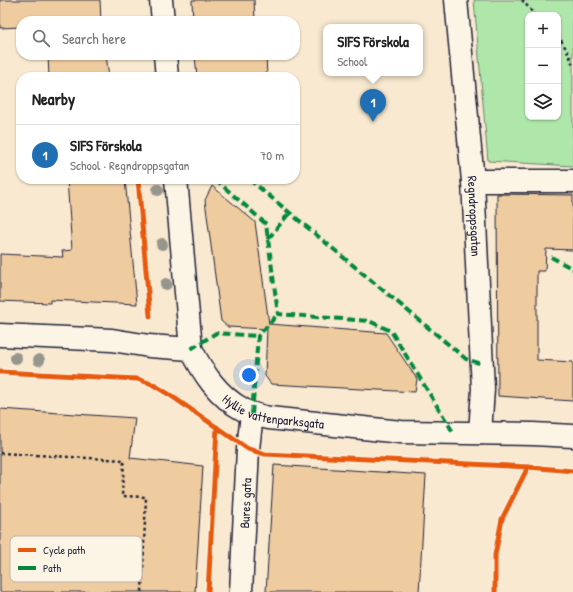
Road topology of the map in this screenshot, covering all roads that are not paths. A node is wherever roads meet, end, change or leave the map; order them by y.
1 (161, 0) edge
2 (456, 0) edge
3 (163, 16) edge
4 (165, 60) edge
5 (167, 72) edge
6 (473, 181) junction
7 (573, 181) edge
8 (176, 184) edge
9 (0, 336) edge
10 (191, 349) junction
11 (252, 414) junction
12 (480, 433) junction
13 (573, 436) edge
14 (241, 592) edge

1 - 3 street
2 - 6 street, Regndroppsgatan
4 - 5 street
6 - 7 street
6 - 12 street, Regndroppsgatan
8 - 10 street
9 - 10 street
10 - 11 street, Hyllie vattenparksgata
11 - 12 street, Hyllie vattenparksgata
11 - 14 street, Bures gata
12 - 13 street, Hyllie vattenparksgata

